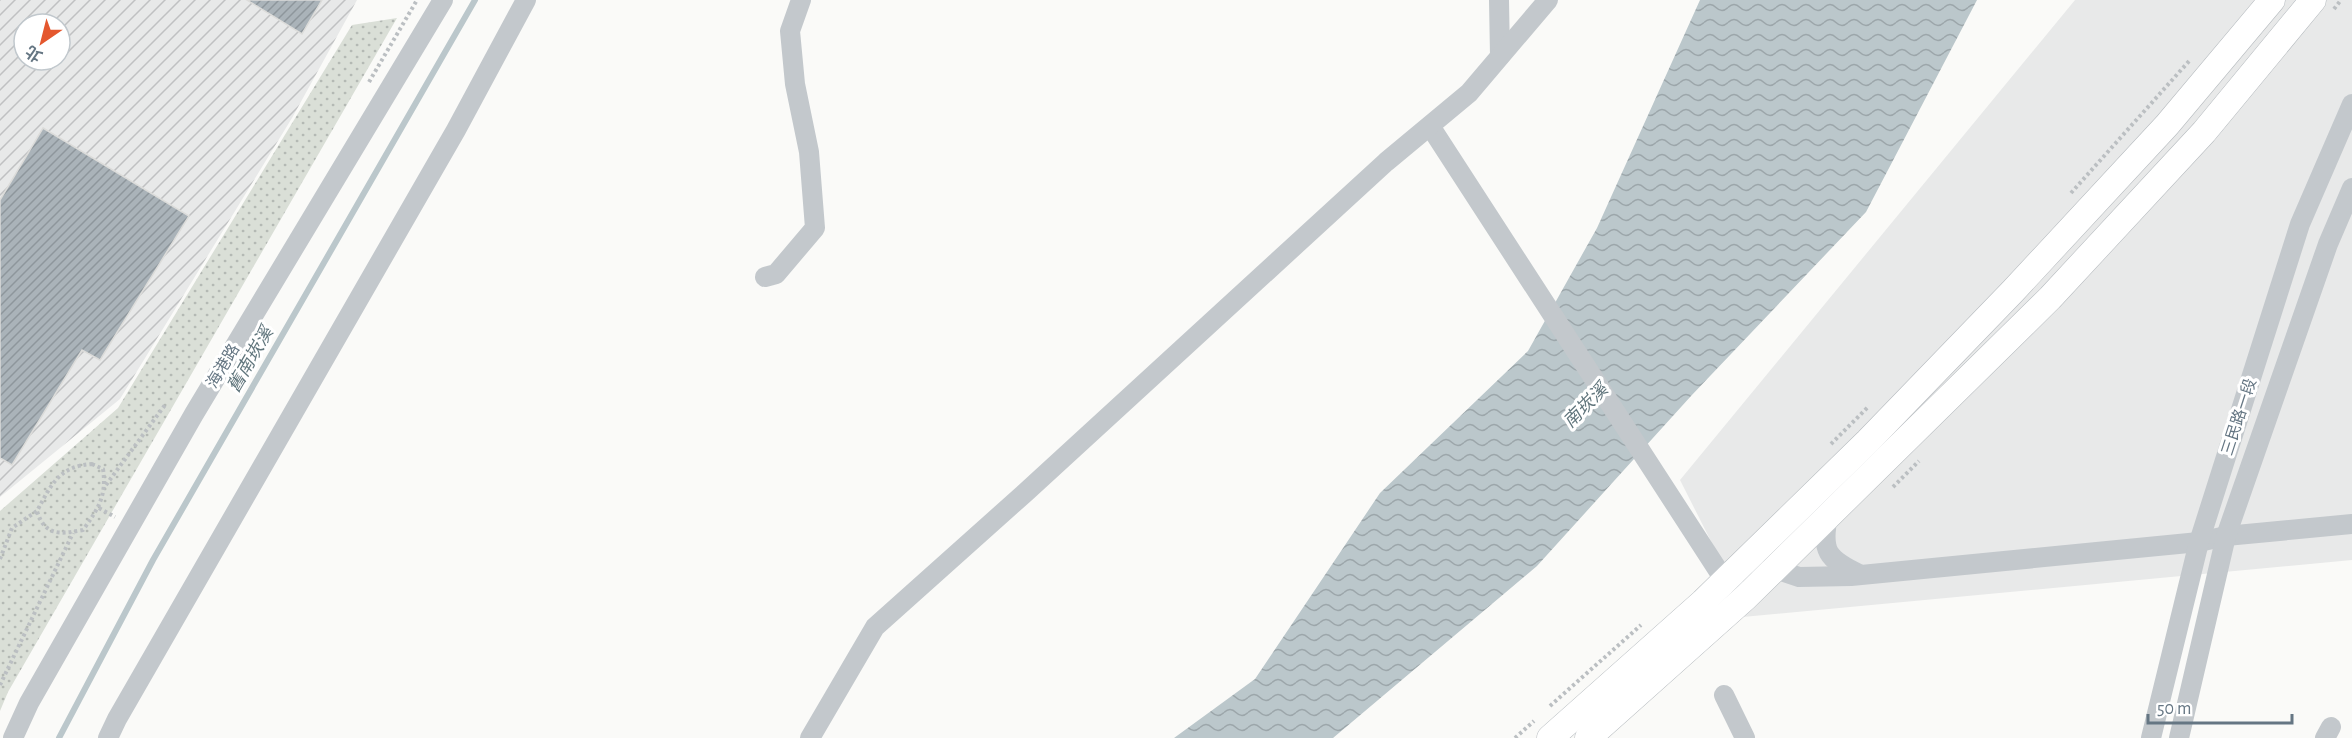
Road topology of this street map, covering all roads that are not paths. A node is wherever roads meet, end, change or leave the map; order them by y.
1 (443, 0) edge
2 (526, 0) edge
3 (801, 0) edge
4 (1499, 0) edge
5 (1548, 0) edge
6 (2272, 0) edge
7 (2313, 0) edge
8 (1500, 56) junction
9 (2352, 104) edge
10 (1430, 126) junction
11 (2352, 188) edge
12 (765, 277) dead end
13 (1828, 516) junction
14 (2352, 524) edge
15 (2226, 536) junction
16 (2199, 542) junction
17 (1775, 569) junction
18 (1861, 575) junction
19 (1725, 581) junction
20 (1746, 597) junction
21 (1724, 694) dead end
22 (1544, 727) edge
23 (14, 738) edge
24 (108, 738) edge
25 (810, 738) edge
26 (1588, 738) edge
27 (1745, 738) edge
28 (2151, 738) edge
29 (2179, 738) edge

1 - 23 street, 海港路
2 - 24 street
3 - 12 street
4 - 8 street
5 - 8 street
6 - 19 main road
7 - 13 main road
8 - 10 street
9 - 16 street, 三民路一段
10 - 19 street
10 - 25 street
11 - 15 street, 三民路一段
13 - 17 main road
13 - 18 street
14 - 15 street
15 - 16 street
15 - 29 street, 三民路一段
16 - 18 street
16 - 28 street, 三民路一段
17 - 18 street
17 - 19 street
17 - 20 main road
19 - 20 street
19 - 22 main road
20 - 26 main road
21 - 27 street

